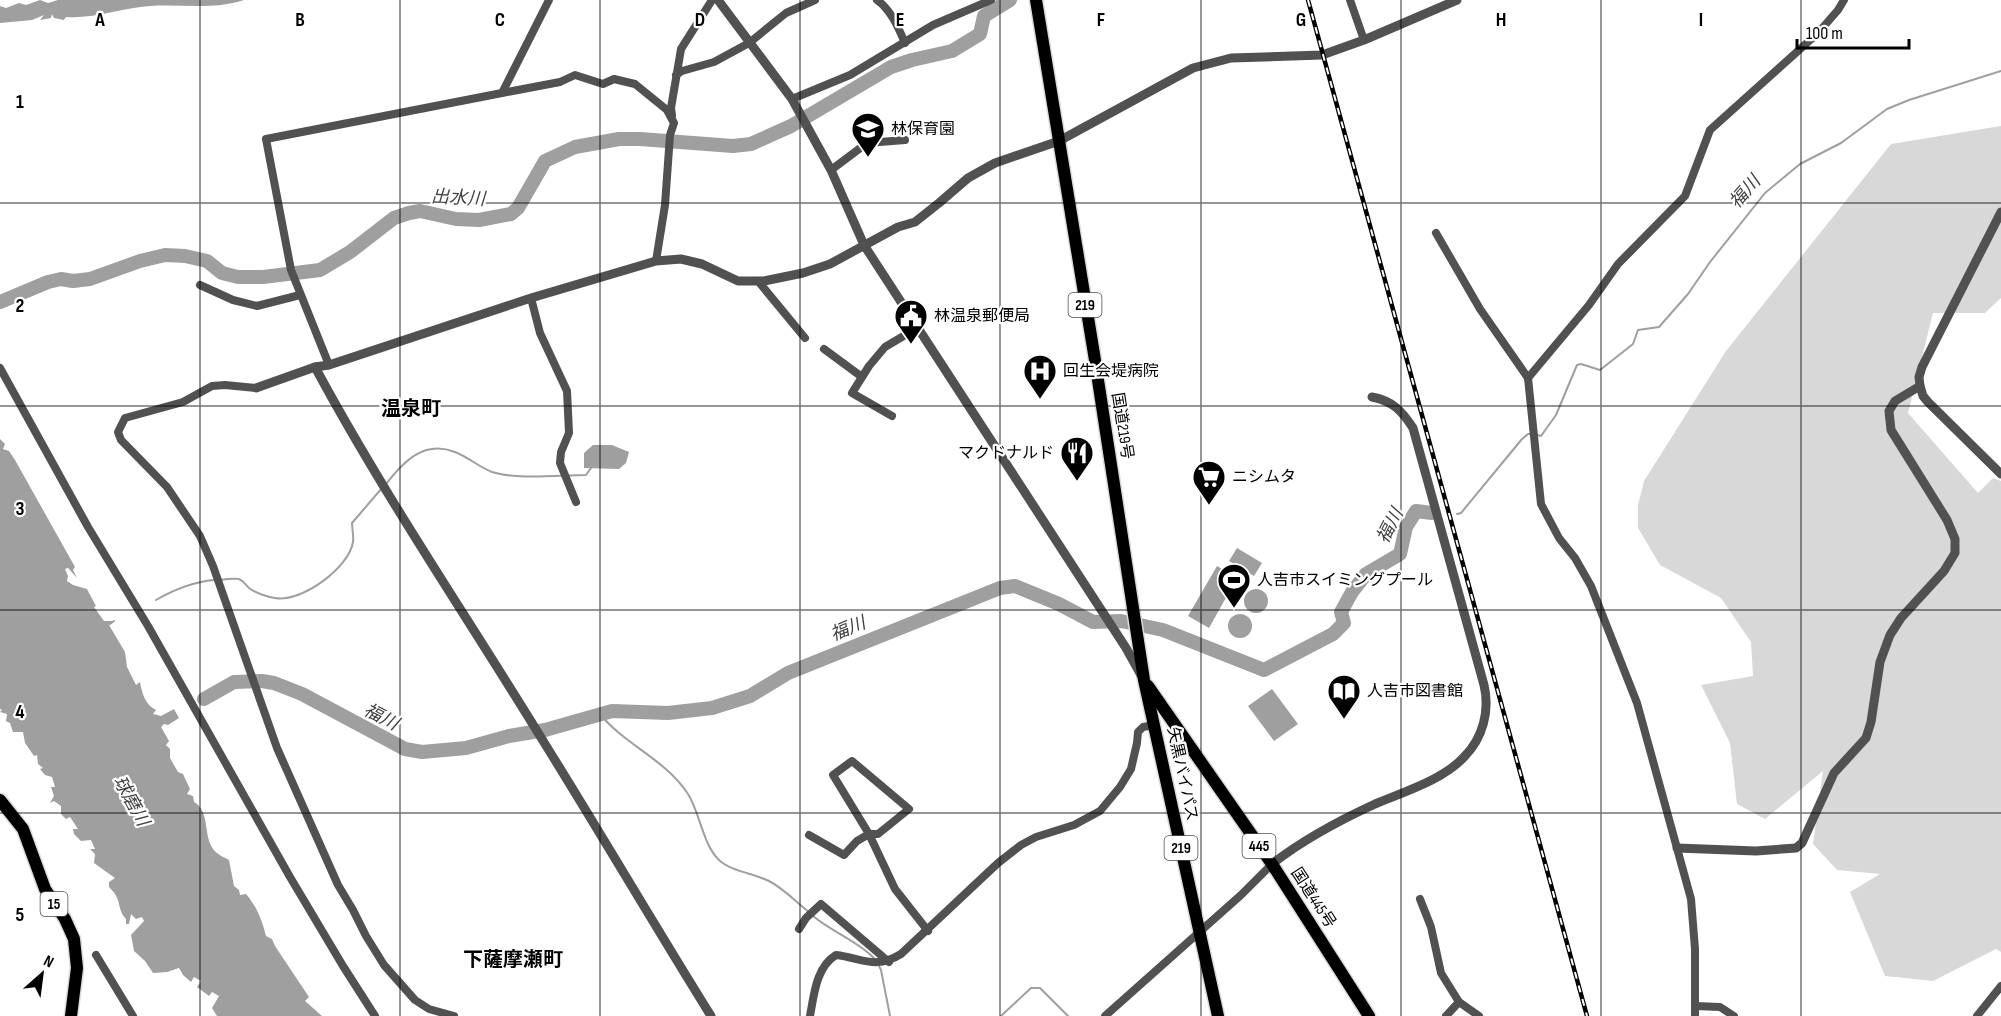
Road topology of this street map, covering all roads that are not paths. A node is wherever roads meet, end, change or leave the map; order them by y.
1 (549, 0) edge
2 (712, 0) edge
3 (718, 0) edge
4 (815, 0) edge
5 (877, 0) edge
6 (991, 0) edge
7 (1036, 0) edge
8 (1350, 0) edge
9 (1457, 0) edge
10 (1844, 0) edge
11 (1364, 40) junction
12 (749, 43) junction
13 (905, 43) junction
14 (676, 75) junction
15 (502, 93) junction
16 (792, 99) junction
17 (674, 123) junction
18 (905, 140) dead end
19 (1059, 141) junction
20 (831, 170) junction
21 (2001, 212) edge
22 (1436, 233) dead end
23 (864, 245) junction
24 (656, 261) junction
25 (758, 281) junction
26 (200, 285) dead end
27 (300, 295) junction
28 (531, 298) junction
29 (917, 328) junction
30 (805, 338) dead end
31 (824, 349) dead end
32 (329, 365) junction
33 (315, 367) junction
34 (0, 368) edge
35 (862, 377) junction
36 (1528, 378) junction
37 (1920, 386) junction
38 (256, 388) joint
39 (1372, 397) dead end
40 (891, 416) dead end
41 (2001, 474) edge
42 (576, 502) dead end
43 (1137, 636) junction
44 (1126, 648) junction
45 (1144, 680) junction
46 (1171, 719) junction
47 (1154, 725) junction
48 (0, 800) edge
49 (869, 834) junction
50 (809, 835) dead end
51 (1677, 848) junction
52 (1272, 864) junction
53 (1420, 899) dead end
54 (800, 929) dead end
55 (928, 931) junction
56 (1200, 932) junction
57 (96, 955) dead end
58 (889, 962) junction
59 (2001, 986) edge
60 (1459, 1002) junction
61 (1695, 1006) junction
62 (71, 1016) edge
63 (133, 1016) edge
64 (375, 1016) edge
65 (454, 1016) edge
66 (711, 1016) edge
67 (810, 1016) edge
68 (1105, 1016) edge
69 (1218, 1016) edge
70 (1369, 1016) edge
71 (1446, 1016) edge
72 (1479, 1016) edge
73 (1695, 1016) edge
74 (1734, 1016) edge
75 (1977, 1016) edge

1 - 15 street
2 - 14 street
3 - 12 street
4 - 12 street
5 - 13 street
6 - 13 street
7 - 19 main road, 国道219号 / 219
8 - 11 street
9 - 11 street
10 - 36 street
11 - 19 street
12 - 14 street
12 - 16 street
13 - 16 street
14 - 17 street
15 - 17 street
15 - 27 street
16 - 20 street
17 - 24 street
18 - 20 street
19 - 23 street
19 - 43 main road, 国道219号 / 219
20 - 23 street
21 - 37 street
22 - 36 street
23 - 25 street
23 - 29 street
24 - 25 street
24 - 28 street
25 - 30 street
26 - 27 street
27 - 32 street
28 - 32 street
28 - 42 street
29 - 35 street
29 - 44 street
31 - 35 street
32 - 33 street
33 - 38 street
33 - 66 street
34 - 64 street
35 - 40 street
36 - 51 street
37 - 41 street
37 - 51 street
38 - 65 street
39 - 52 street
43 - 44 street
43 - 45 main road, 国道219号 / 219
44 - 45 street
45 - 46 main road, 国道445号 / 445
45 - 47 main road, 矢黒バイパス / 219
46 - 47 main road
46 - 52 main road, 国道445号 / 445
47 - 55 street
47 - 56 main road, 矢黒バイパス / 219
48 - 62 main road, 15
49 - 49 street
49 - 50 street
49 - 55 street
51 - 61 street
52 - 56 street
52 - 70 main road, 国道445号 / 445
53 - 60 street
54 - 58 street
55 - 58 street
56 - 68 street
56 - 69 main road, 矢黒バイパス / 219
57 - 63 street
58 - 67 street
59 - 75 street
60 - 71 street
60 - 72 street
61 - 73 street
61 - 74 street

